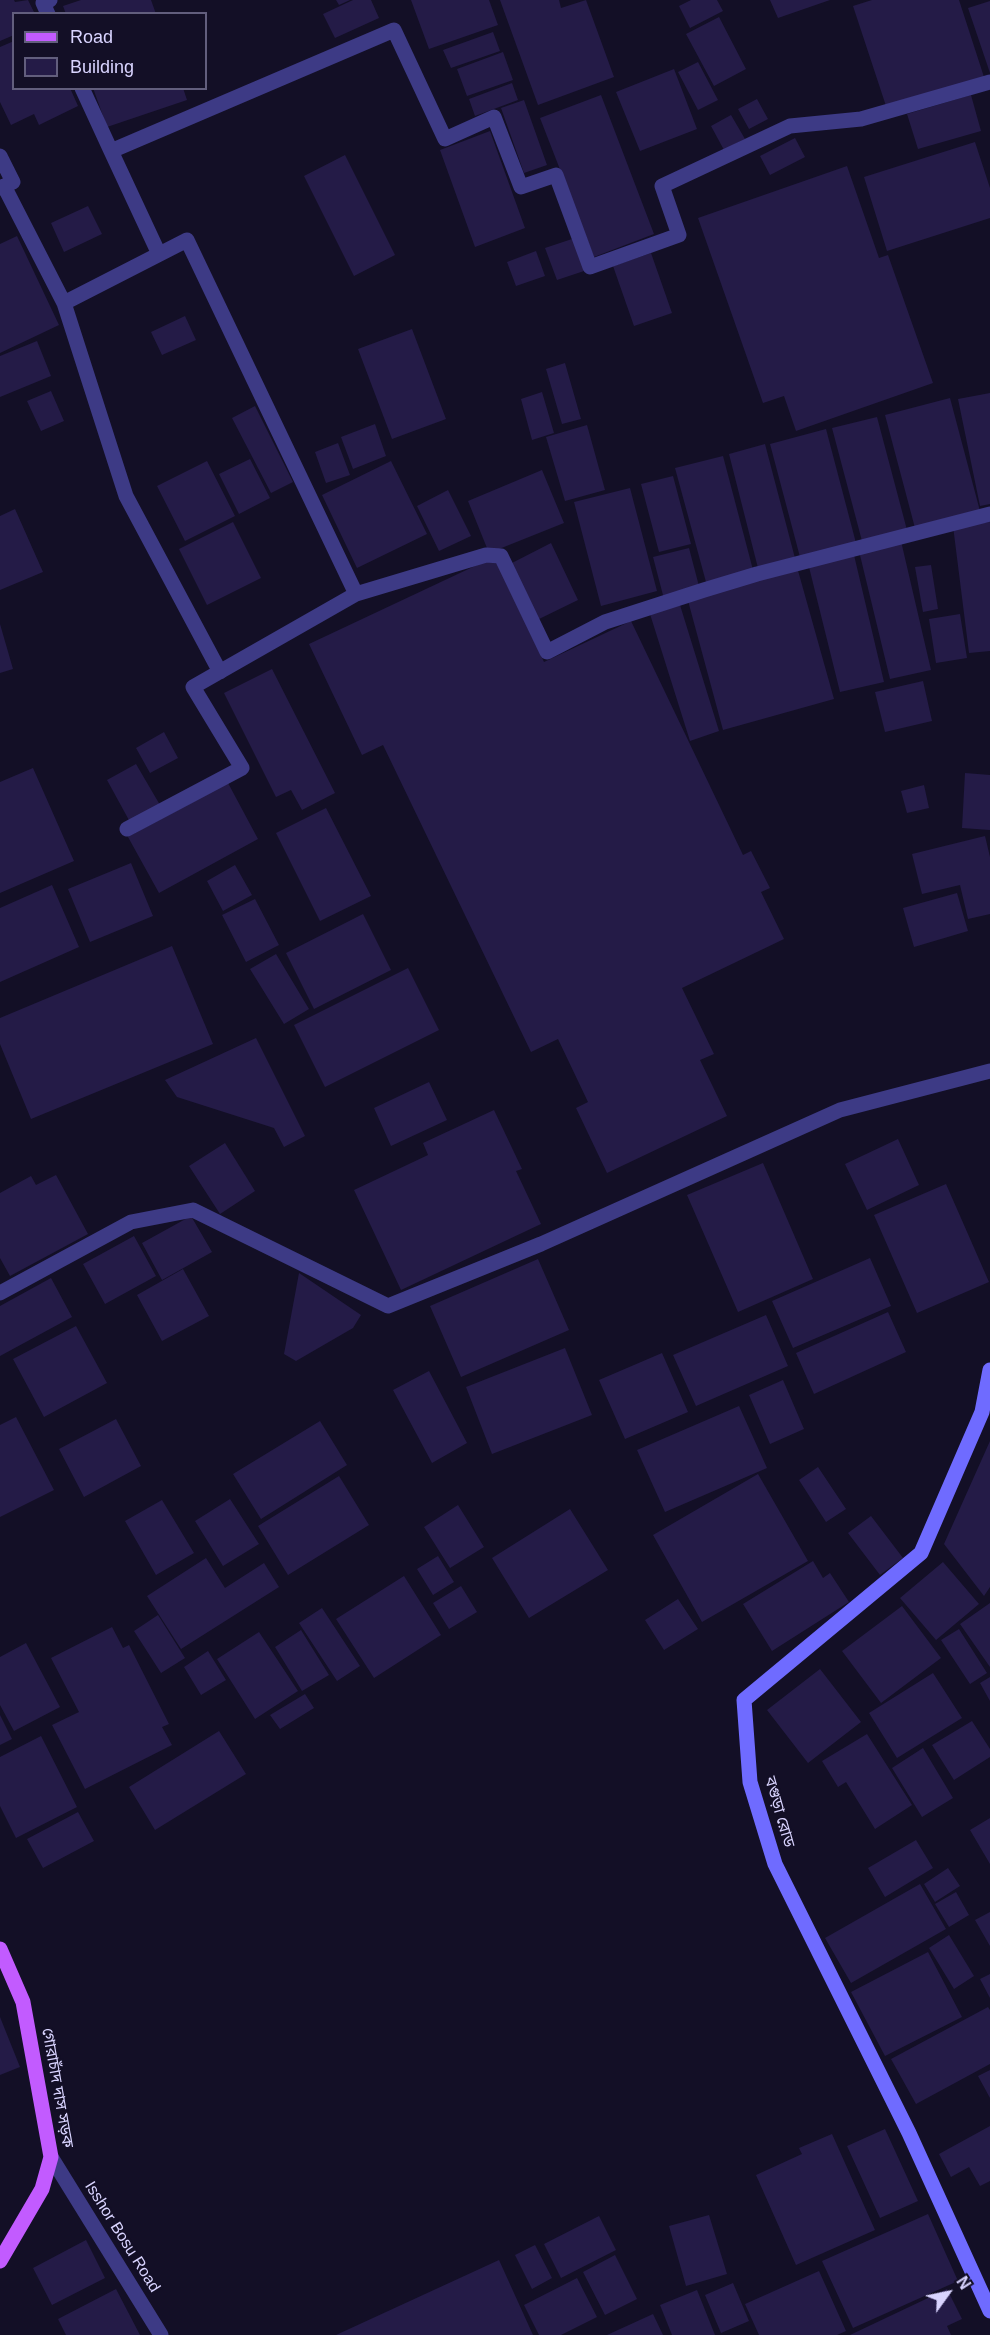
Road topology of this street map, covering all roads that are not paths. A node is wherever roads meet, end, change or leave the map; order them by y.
1 (50, 0) edge
2 (47, 12) edge
3 (990, 82) edge
4 (83, 90) edge
5 (111, 151) junction
6 (0, 156) edge
7 (2, 187) edge
8 (159, 254) junction
9 (64, 303) junction
10 (990, 514) edge
11 (356, 594) junction
12 (220, 672) junction
13 (127, 829) dead end
14 (990, 1071) edge
15 (0, 1293) edge
16 (990, 1370) edge
17 (0, 1949) edge
18 (51, 2157) junction
19 (0, 2262) edge
20 (990, 2311) edge
21 (161, 2335) edge

1 - 2 street
3 - 5 street
4 - 5 street
5 - 8 street
6 - 7 street
7 - 9 street
8 - 9 street
8 - 11 street
9 - 12 street
10 - 11 street
11 - 12 street
12 - 13 street
14 - 15 street
16 - 20 main road, বগুড়া রোড
17 - 18 main road, গোরাচাঁদ দাস সড়ক
18 - 19 main road, গোরাচাঁদ দাস সড়ক
18 - 21 street, Isshor Bosu Road

